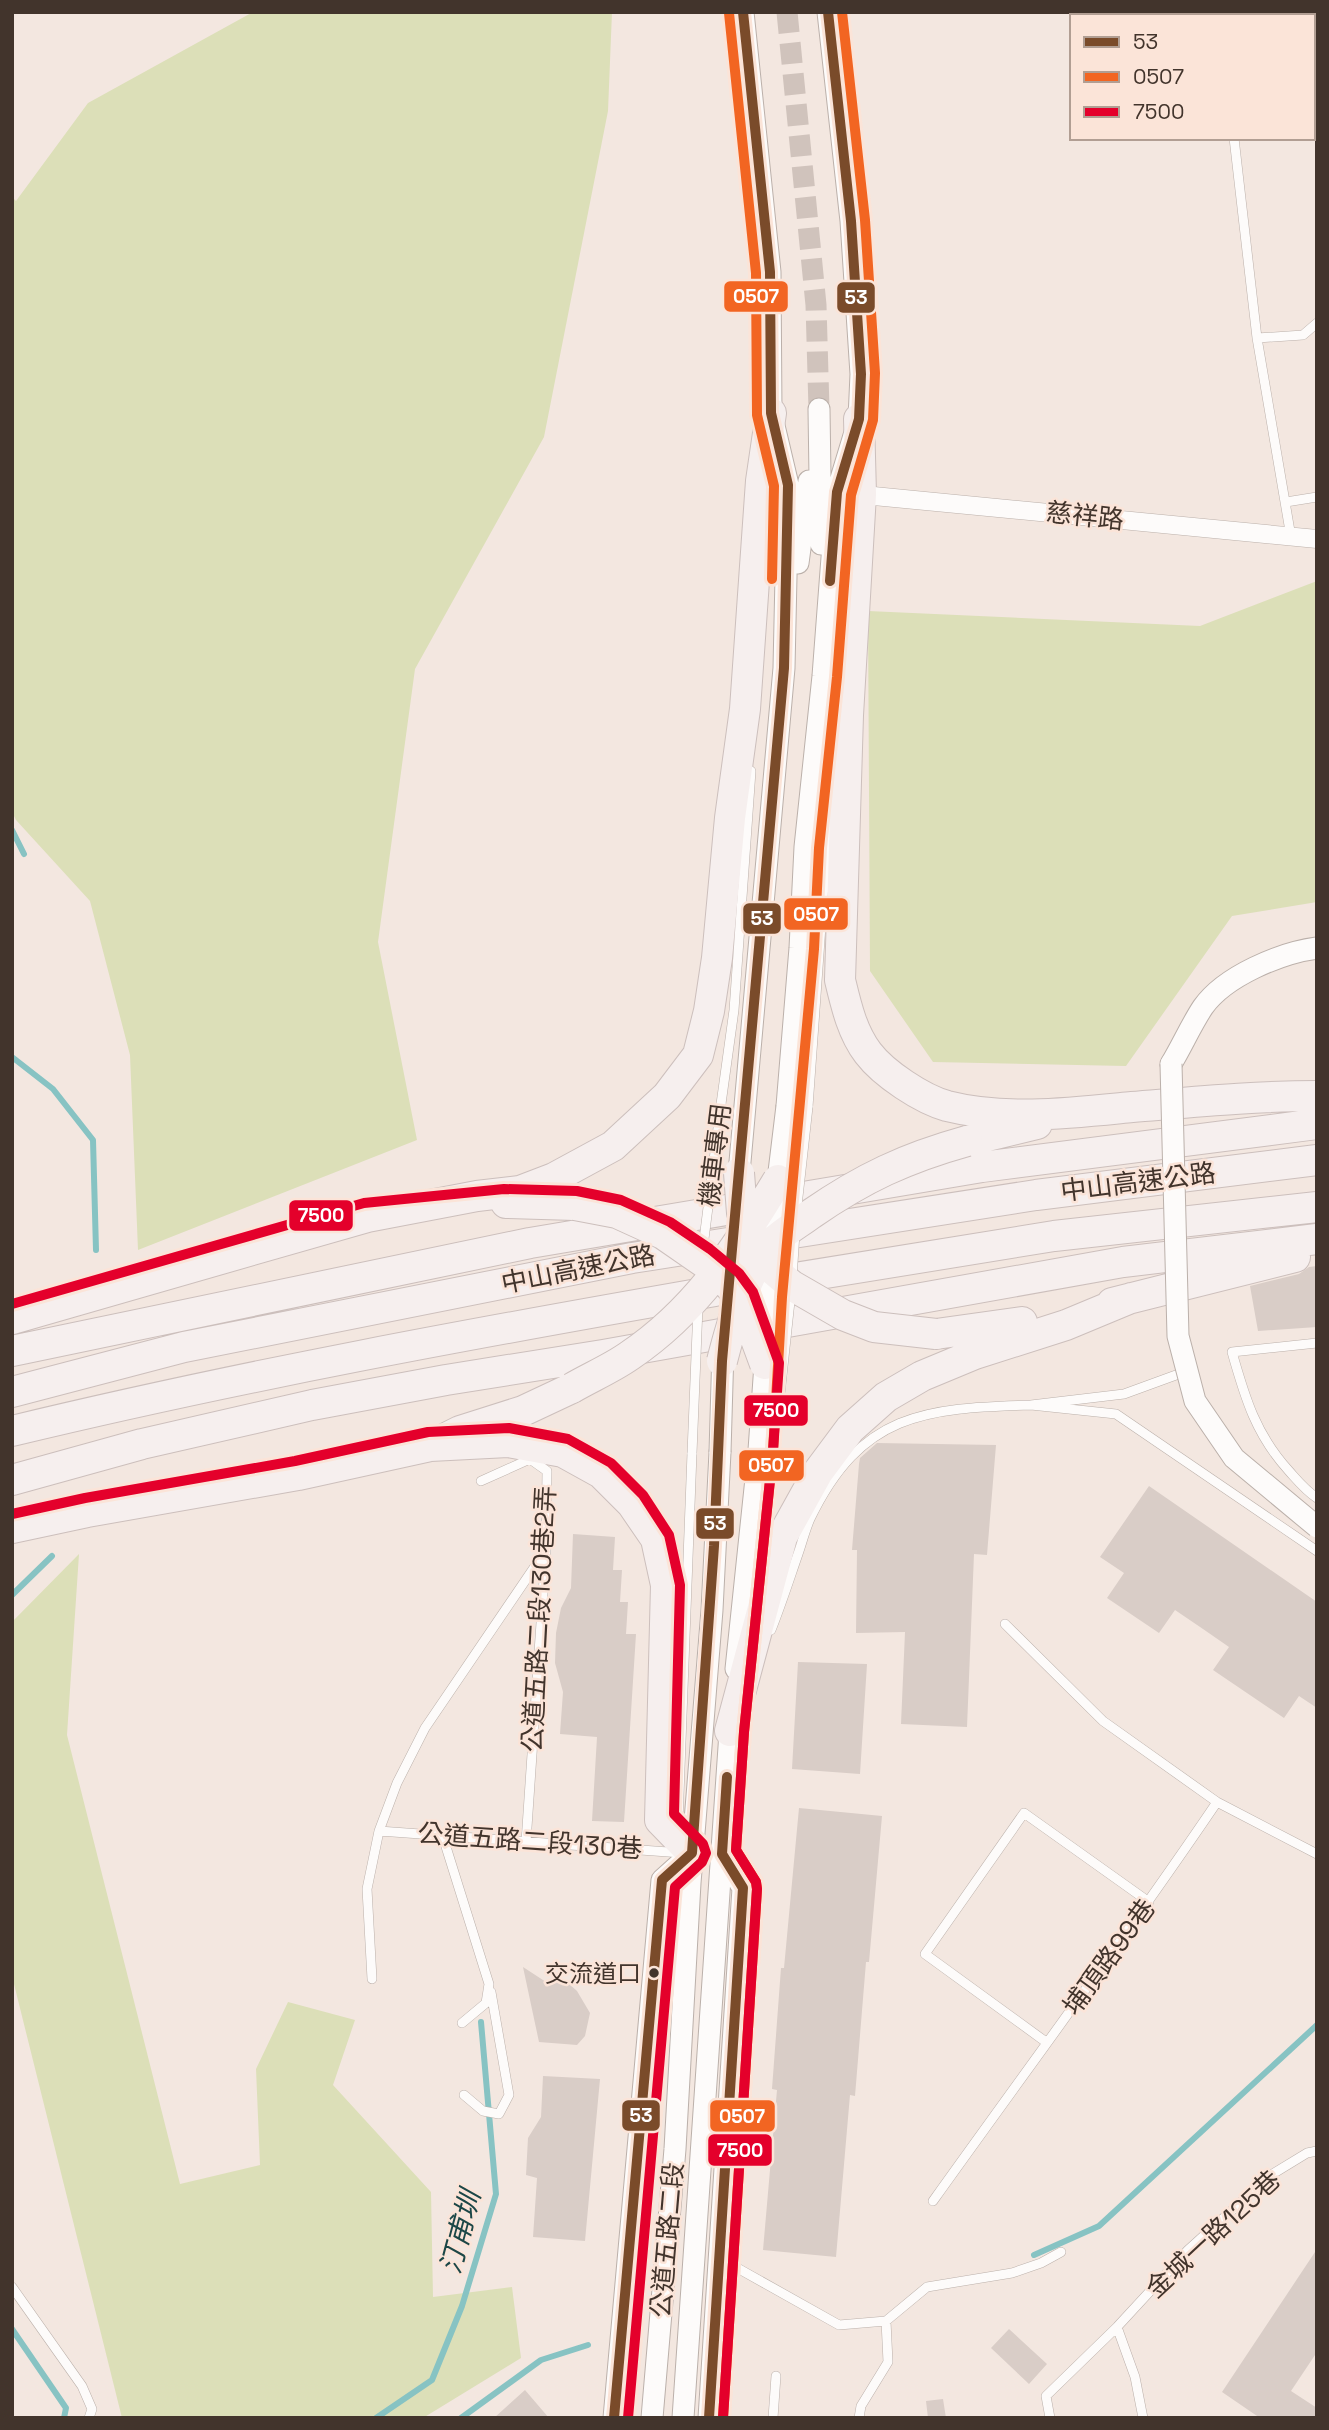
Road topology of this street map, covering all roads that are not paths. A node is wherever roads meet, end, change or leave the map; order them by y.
1 (743, 12) edge
2 (828, 12) edge
3 (1234, 140) edge
4 (1317, 323) edge
5 (1257, 338) junction
6 (771, 413) junction
7 (859, 419) junction
8 (857, 494) junction
9 (1317, 497) edge
10 (1286, 502) junction
11 (1291, 537) junction
12 (1317, 539) edge
13 (784, 668) junction
14 (823, 676) junction
15 (755, 719) dead end
16 (752, 760) dead end
17 (1317, 948) edge
18 (1317, 1096) edge
19 (1085, 1112) junction
20 (1317, 1124) edge
21 (1317, 1160) edge
22 (739, 1173) junction
23 (778, 1180) joint
24 (1317, 1207) edge
25 (367, 1217) junction
26 (1317, 1239) edge
27 (773, 1251) junction
28 (1317, 1252) edge
29 (724, 1274) junction
30 (698, 1297) junction
31 (1131, 1298) junction
32 (12, 1319) edge
33 (1317, 1343) edge
34 (12, 1351) edge
35 (722, 1362) joint
36 (765, 1364) junction
37 (1187, 1371) junction
38 (12, 1392) edge
39 (1031, 1405) junction
40 (12, 1431) edge
41 (430, 1446) junction
42 (766, 1450) junction
43 (12, 1480) edge
44 (481, 1481) dead end
45 (1317, 1497) edge
46 (1317, 1527) edge
47 (12, 1528) edge
48 (546, 1550) junction
49 (1317, 1551) edge
50 (1005, 1624) dead end
51 (767, 1640) dead end
52 (762, 1651) dead end
53 (730, 1731) junction
54 (1217, 1802) junction
55 (379, 1831) junction
56 (442, 1834) junction
57 (526, 1842) junction
58 (692, 1853) junction
59 (722, 1854) junction
60 (1317, 1854) edge
61 (1149, 1902) junction
62 (373, 1979) dead end
63 (489, 1984) junction
64 (461, 2023) dead end
65 (1046, 2042) junction
66 (464, 2095) dead end
67 (1317, 2151) edge
68 (933, 2201) dead end
69 (1061, 2252) dead end
70 (720, 2253) junction
71 (12, 2287) edge
72 (886, 2321) junction
73 (1117, 2327) junction
74 (776, 2376) dead end
75 (89, 2418) edge
76 (614, 2418) edge
77 (652, 2418) edge
78 (683, 2418) edge
79 (709, 2418) edge
80 (773, 2418) edge
81 (859, 2418) edge
82 (1050, 2418) edge
83 (1143, 2418) edge

1 - 6 street
2 - 7 street
3 - 5 lane
4 - 5 lane
5 - 10 lane
6 - 13 street
6 - 15 lane
6 - 25 highway
7 - 8 highway
7 - 14 street
8 - 11 street, 慈祥路
8 - 19 highway
8 - 27 lane, bridge
9 - 10 lane
10 - 11 lane
11 - 12 street, 慈祥路
13 - 14 street
13 - 22 street
14 - 23 street, bridge
16 - 29 lane, 機車專用, bridge
17 - 37 street, bridge
18 - 19 highway
19 - 27 highway, bridge
20 - 34 highway
21 - 38 highway, 中山高速公路
22 - 27 highway, bridge
22 - 29 street, bridge
23 - 27 highway, bridge
24 - 40 highway, 中山高速公路
25 - 29 highway, bridge
25 - 32 highway
26 - 43 highway
27 - 29 highway, bridge
27 - 29 highway, bridge
27 - 31 highway, bridge
27 - 36 street, 公道五路二段, bridge
27 - 42 lane, bridge
28 - 31 highway
29 - 30 highway, bridge
29 - 35 highway, bridge
29 - 36 highway, bridge
30 - 41 highway, bridge
30 - 58 lane, bridge
31 - 53 highway
33 - 45 lane
35 - 58 street, 公道五路二段, bridge
36 - 42 street, 公道五路二段
37 - 39 lane
37 - 46 street, bridge
39 - 49 lane
39 - 51 lane
41 - 47 highway
41 - 58 highway
42 - 53 street, 公道五路二段
44 - 48 lane, 公道五路二段130巷2弄
48 - 55 lane
48 - 57 lane, 公道五路二段130巷2弄
50 - 54 lane
52 - 53 lane
53 - 59 street, 公道五路二段
54 - 60 lane
54 - 61 lane, 埔頂路99巷
55 - 56 lane, 公道五路二段130巷
55 - 62 lane
56 - 57 lane, 公道五路二段130巷
56 - 63 lane
57 - 58 lane, 公道五路二段130巷
58 - 59 lane, 公道五路二段130巷
58 - 76 street, 公道五路二段
58 - 77 street, 公道五路二段
59 - 70 street, 公道五路二段
59 - 78 street, 公道五路二段
61 - 65 lane, 埔頂路99巷
61 - 65 lane
63 - 64 lane
63 - 66 lane
65 - 68 lane, 埔頂路99巷
67 - 73 lane, 金城一路125巷
69 - 72 lane
70 - 72 lane
70 - 79 street, 公道五路二段
71 - 75 lane
72 - 81 lane
73 - 82 lane, 金城一路125巷
73 - 83 lane
74 - 80 lane

